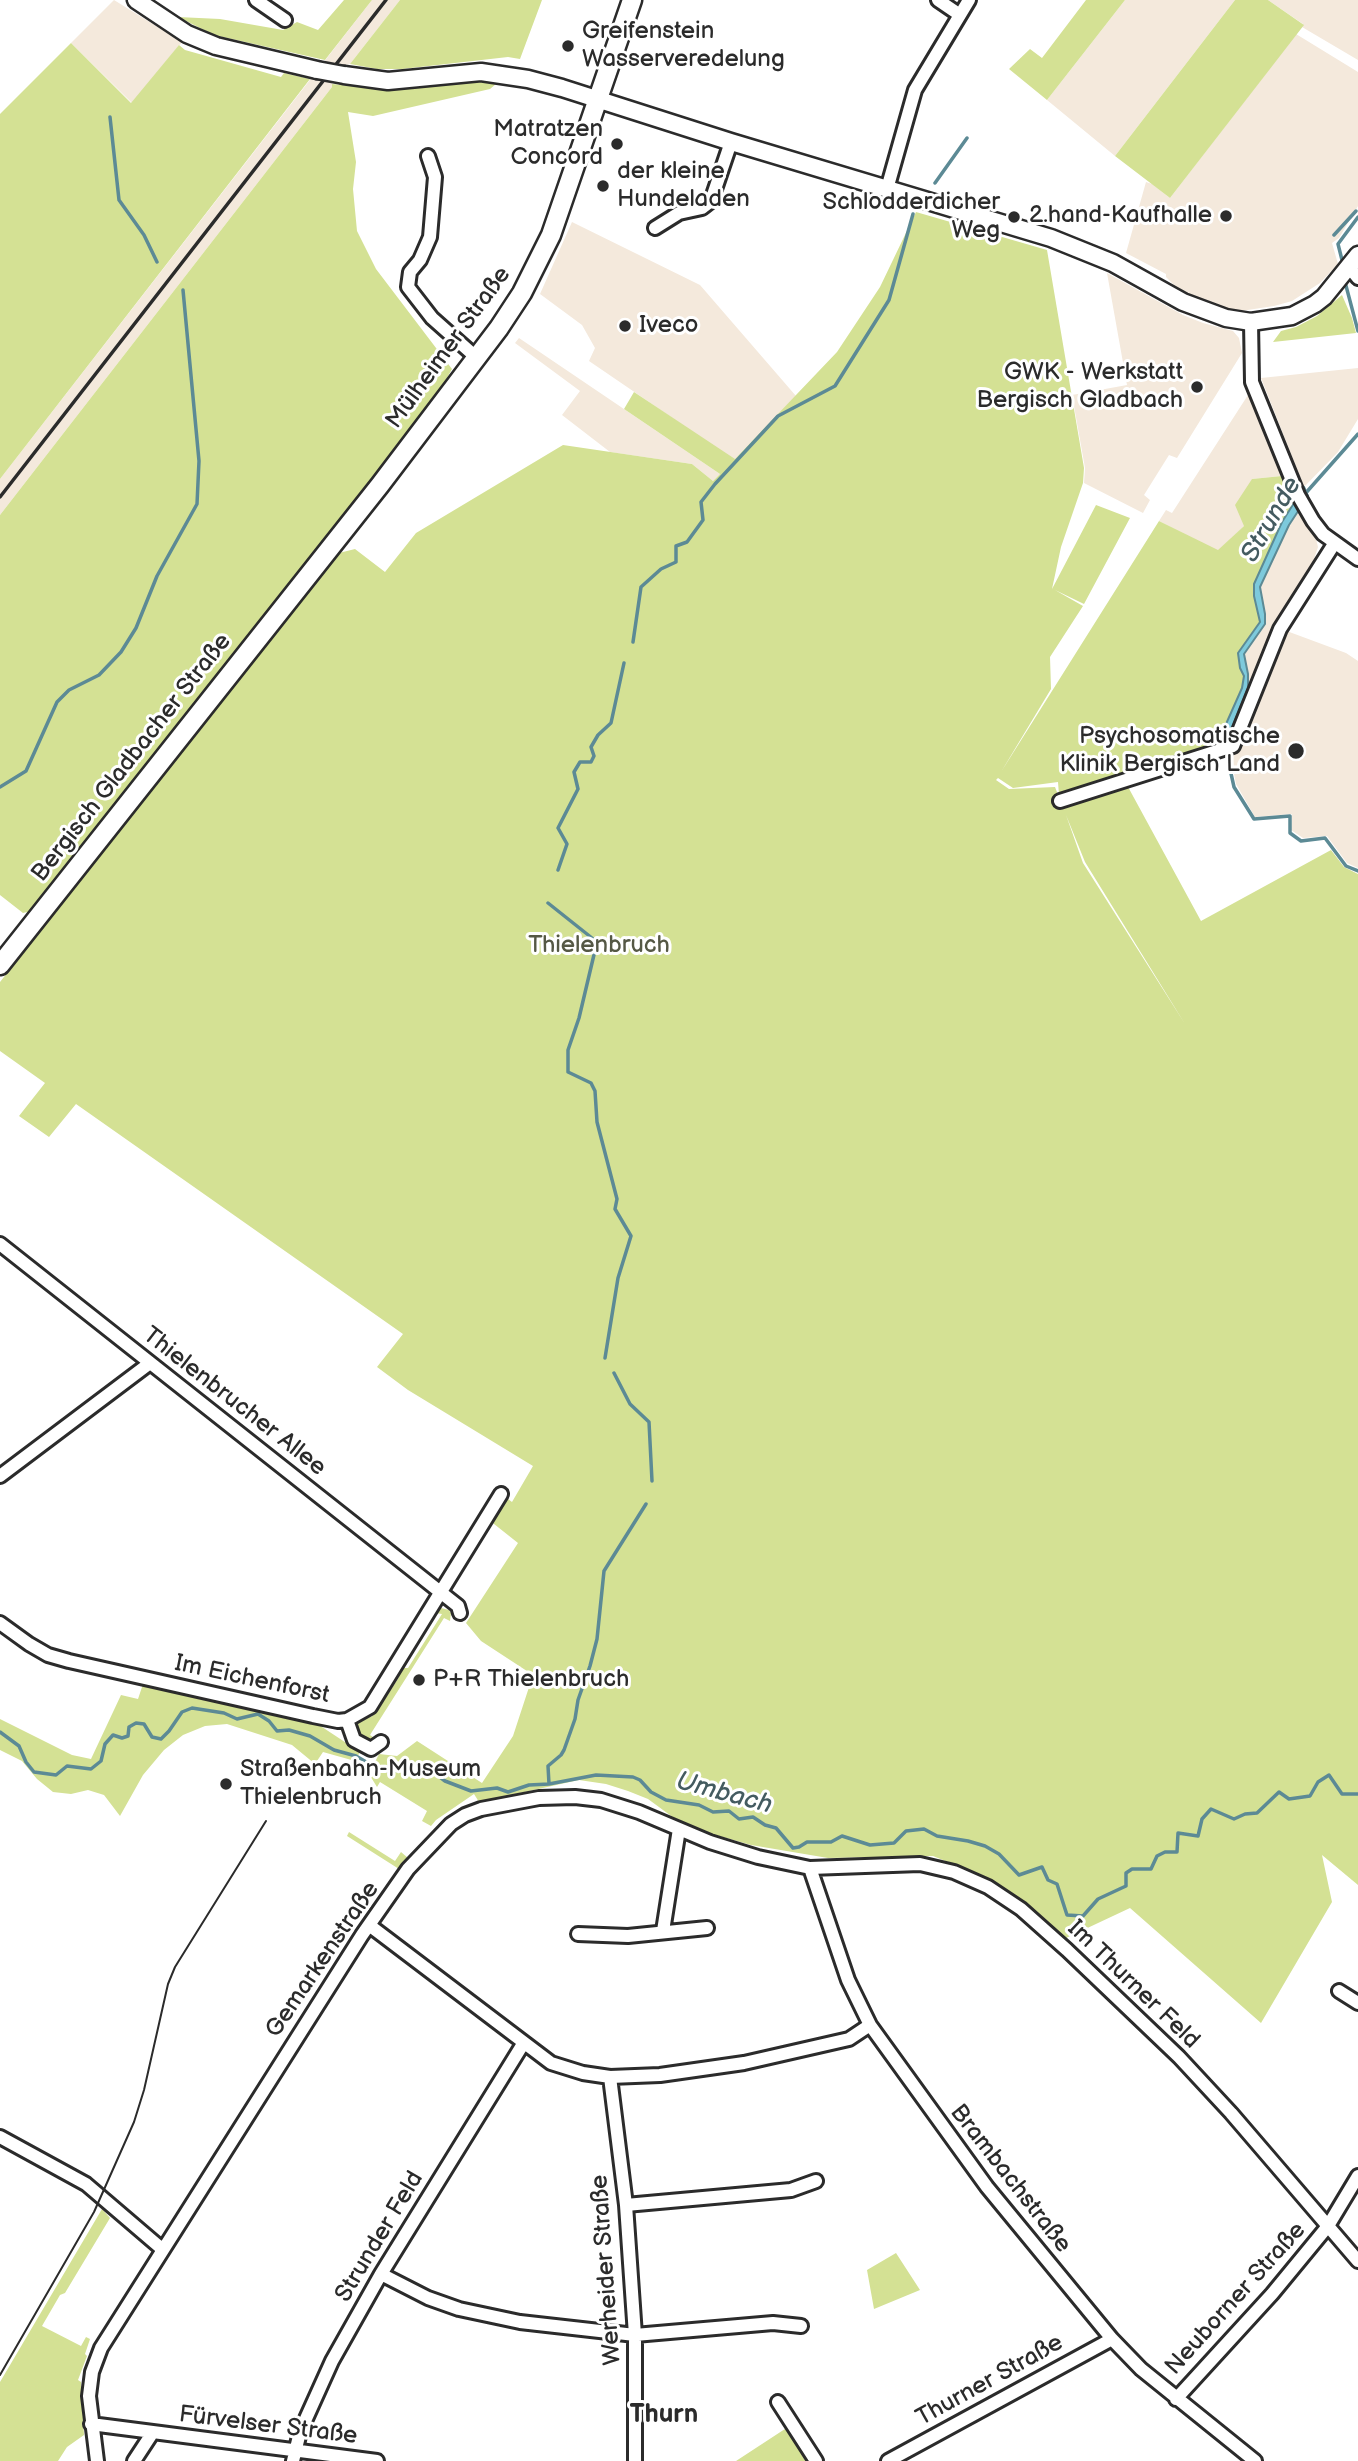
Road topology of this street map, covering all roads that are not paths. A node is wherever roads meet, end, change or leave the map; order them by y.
1 (136, 0) edge
2 (256, 0) edge
3 (632, 0) edge
4 (938, 0) edge
5 (969, 0) edge
6 (960, 15) junction
7 (285, 20) dead end
8 (598, 100) junction
9 (730, 142) junction
10 (428, 156) dead end
11 (887, 189) junction
12 (654, 228) dead end
13 (1350, 271) edge
14 (1251, 322) junction
15 (477, 358) junction
16 (1334, 544) junction
17 (1358, 559) edge
18 (303, 581) joint
19 (1060, 801) dead end
20 (0, 965) edge
21 (0, 1244) edge
22 (150, 1363) junction
23 (0, 1476) edge
24 (501, 1494) dead end
25 (442, 1593) junction
26 (460, 1613) dead end
27 (0, 1623) edge
28 (347, 1720) junction
29 (381, 1742) dead end
30 (679, 1829) junction
31 (810, 1868) junction
32 (369, 1925) junction
33 (707, 1928) dead end
34 (663, 1931) junction
35 (578, 1934) dead end
36 (1339, 1991) dead end
37 (1358, 2003) edge
38 (870, 2025) junction
39 (523, 2044) junction
40 (610, 2077) junction
41 (0, 2137) edge
42 (1358, 2176) edge
43 (816, 2181) dead end
44 (626, 2205) junction
45 (1328, 2226) junction
46 (162, 2249) junction
47 (1358, 2261) edge
48 (381, 2274) junction
49 (801, 2326) dead end
50 (635, 2335) junction
51 (1112, 2339) junction
52 (1176, 2399) junction
53 (778, 2402) dead end
54 (91, 2424) junction
55 (153, 2432) junction
56 (294, 2456) edge
57 (97, 2461) edge
58 (134, 2461) edge
59 (377, 2461) edge
60 (635, 2461) edge
61 (816, 2461) edge
62 (888, 2461) edge
63 (1255, 2461) edge

1 - 8 street, bridge
2 - 7 street
3 - 8 main road, Mülheimer Straße
4 - 6 street
5 - 6 street
6 - 11 street
8 - 9 street
8 - 15 main road, Mülheimer Straße
9 - 11 street
9 - 12 street
10 - 15 street
11 - 14 street
13 - 14 street
14 - 16 street
15 - 18 main road, Mülheimer Straße
16 - 17 street
16 - 19 street
18 - 20 main road, Bergisch Gladbacher Straße
21 - 22 street, Thielenbrucher Allee
22 - 23 street
22 - 25 street, Thielenbrucher Allee
24 - 25 street
25 - 26 street, Thielenbrucher Allee
25 - 28 street, Im Eichenforst
27 - 28 street, Im Eichenforst
28 - 29 street
30 - 31 street, Gemarkenstraße
30 - 32 street, Gemarkenstraße
30 - 34 street
31 - 38 street, Brambachstraße
31 - 45 street, Im Thurner Feld
32 - 39 street
32 - 46 street, Gemarkenstraße
33 - 34 street
34 - 35 street
36 - 37 street
38 - 40 street
38 - 51 street, Brambachstraße
39 - 40 street
39 - 48 street, Strunder Feld
40 - 44 street, Werheider Straße
41 - 46 street
42 - 45 street, Neuborner Straße
43 - 44 street
44 - 50 street, Werheider Straße
45 - 47 street, Im Thurner Feld
45 - 52 street, Neuborner Straße
46 - 54 street, Gemarkenstraße
48 - 50 street
48 - 56 street, Strunder Feld
49 - 50 street
50 - 60 street, Werheider Straße
51 - 52 street, Brambachstraße
51 - 62 street, Thurner Straße
52 - 63 street, Brambachstraße
53 - 61 street
54 - 55 street, Fürvelser Straße
54 - 57 street, Gemarkenstraße
55 - 56 street, Fürvelser Straße
55 - 58 street, Fürvelser Straße
56 - 59 street, Fürvelser Straße

